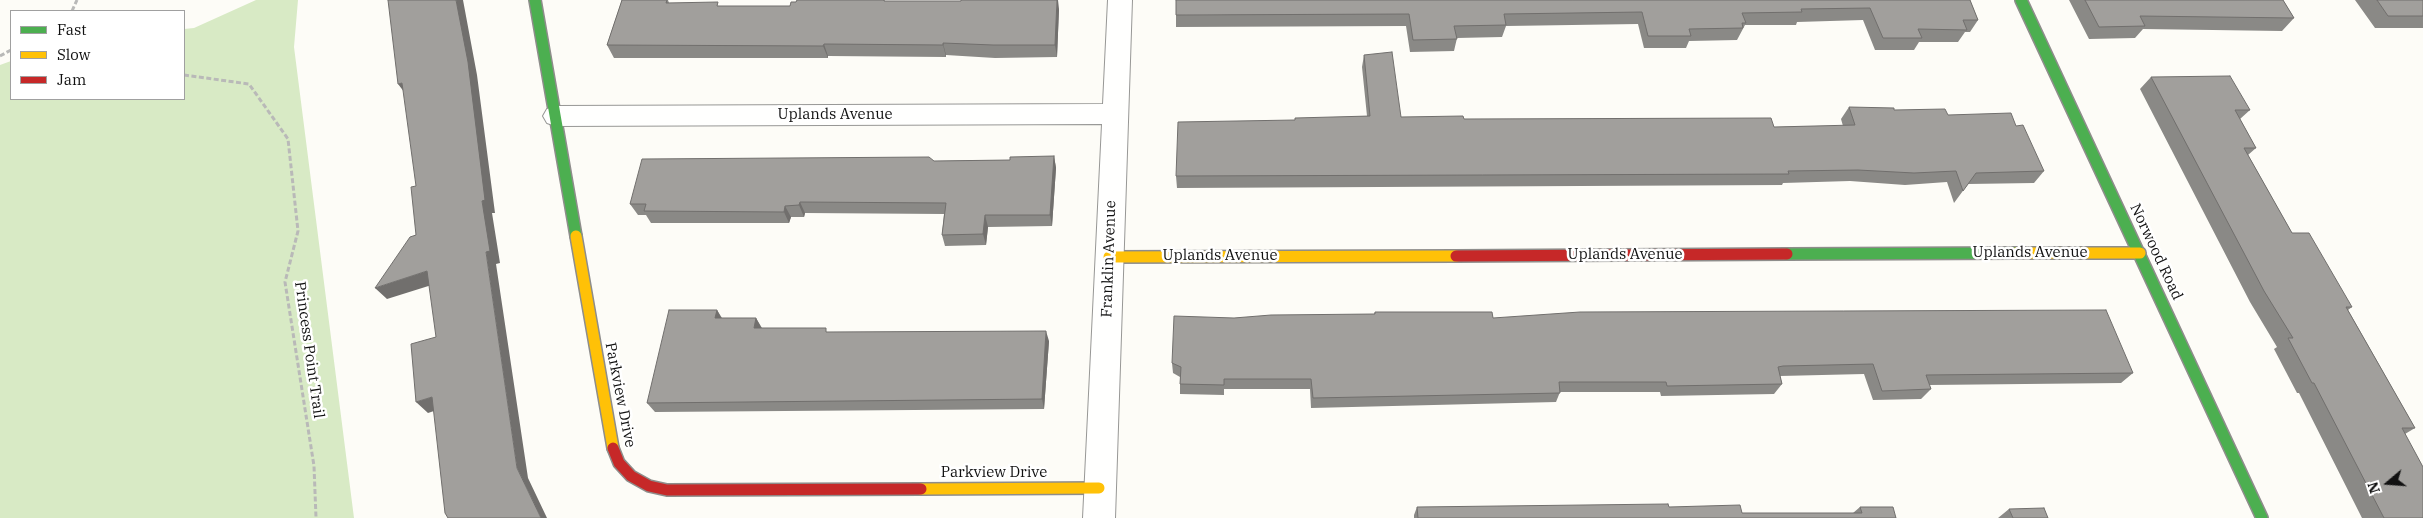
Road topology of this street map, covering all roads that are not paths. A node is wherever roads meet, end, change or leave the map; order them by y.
1 (535, 0) edge
2 (1120, 0) edge
3 (2021, 0) edge
4 (1115, 114) junction
5 (556, 116) junction
6 (2140, 253) junction
7 (1109, 257) junction
8 (1099, 488) junction
9 (1100, 518) edge
10 (2262, 518) edge

1 - 5 street, Parkview Drive
2 - 4 street, Franklin Avenue
3 - 6 street, Norwood Road
4 - 5 street, Uplands Avenue
4 - 7 street, Franklin Avenue
5 - 8 street, Parkview Drive
6 - 7 street, Uplands Avenue
6 - 10 street, Norwood Road
7 - 8 street, Franklin Avenue
8 - 9 street, Franklin Avenue

